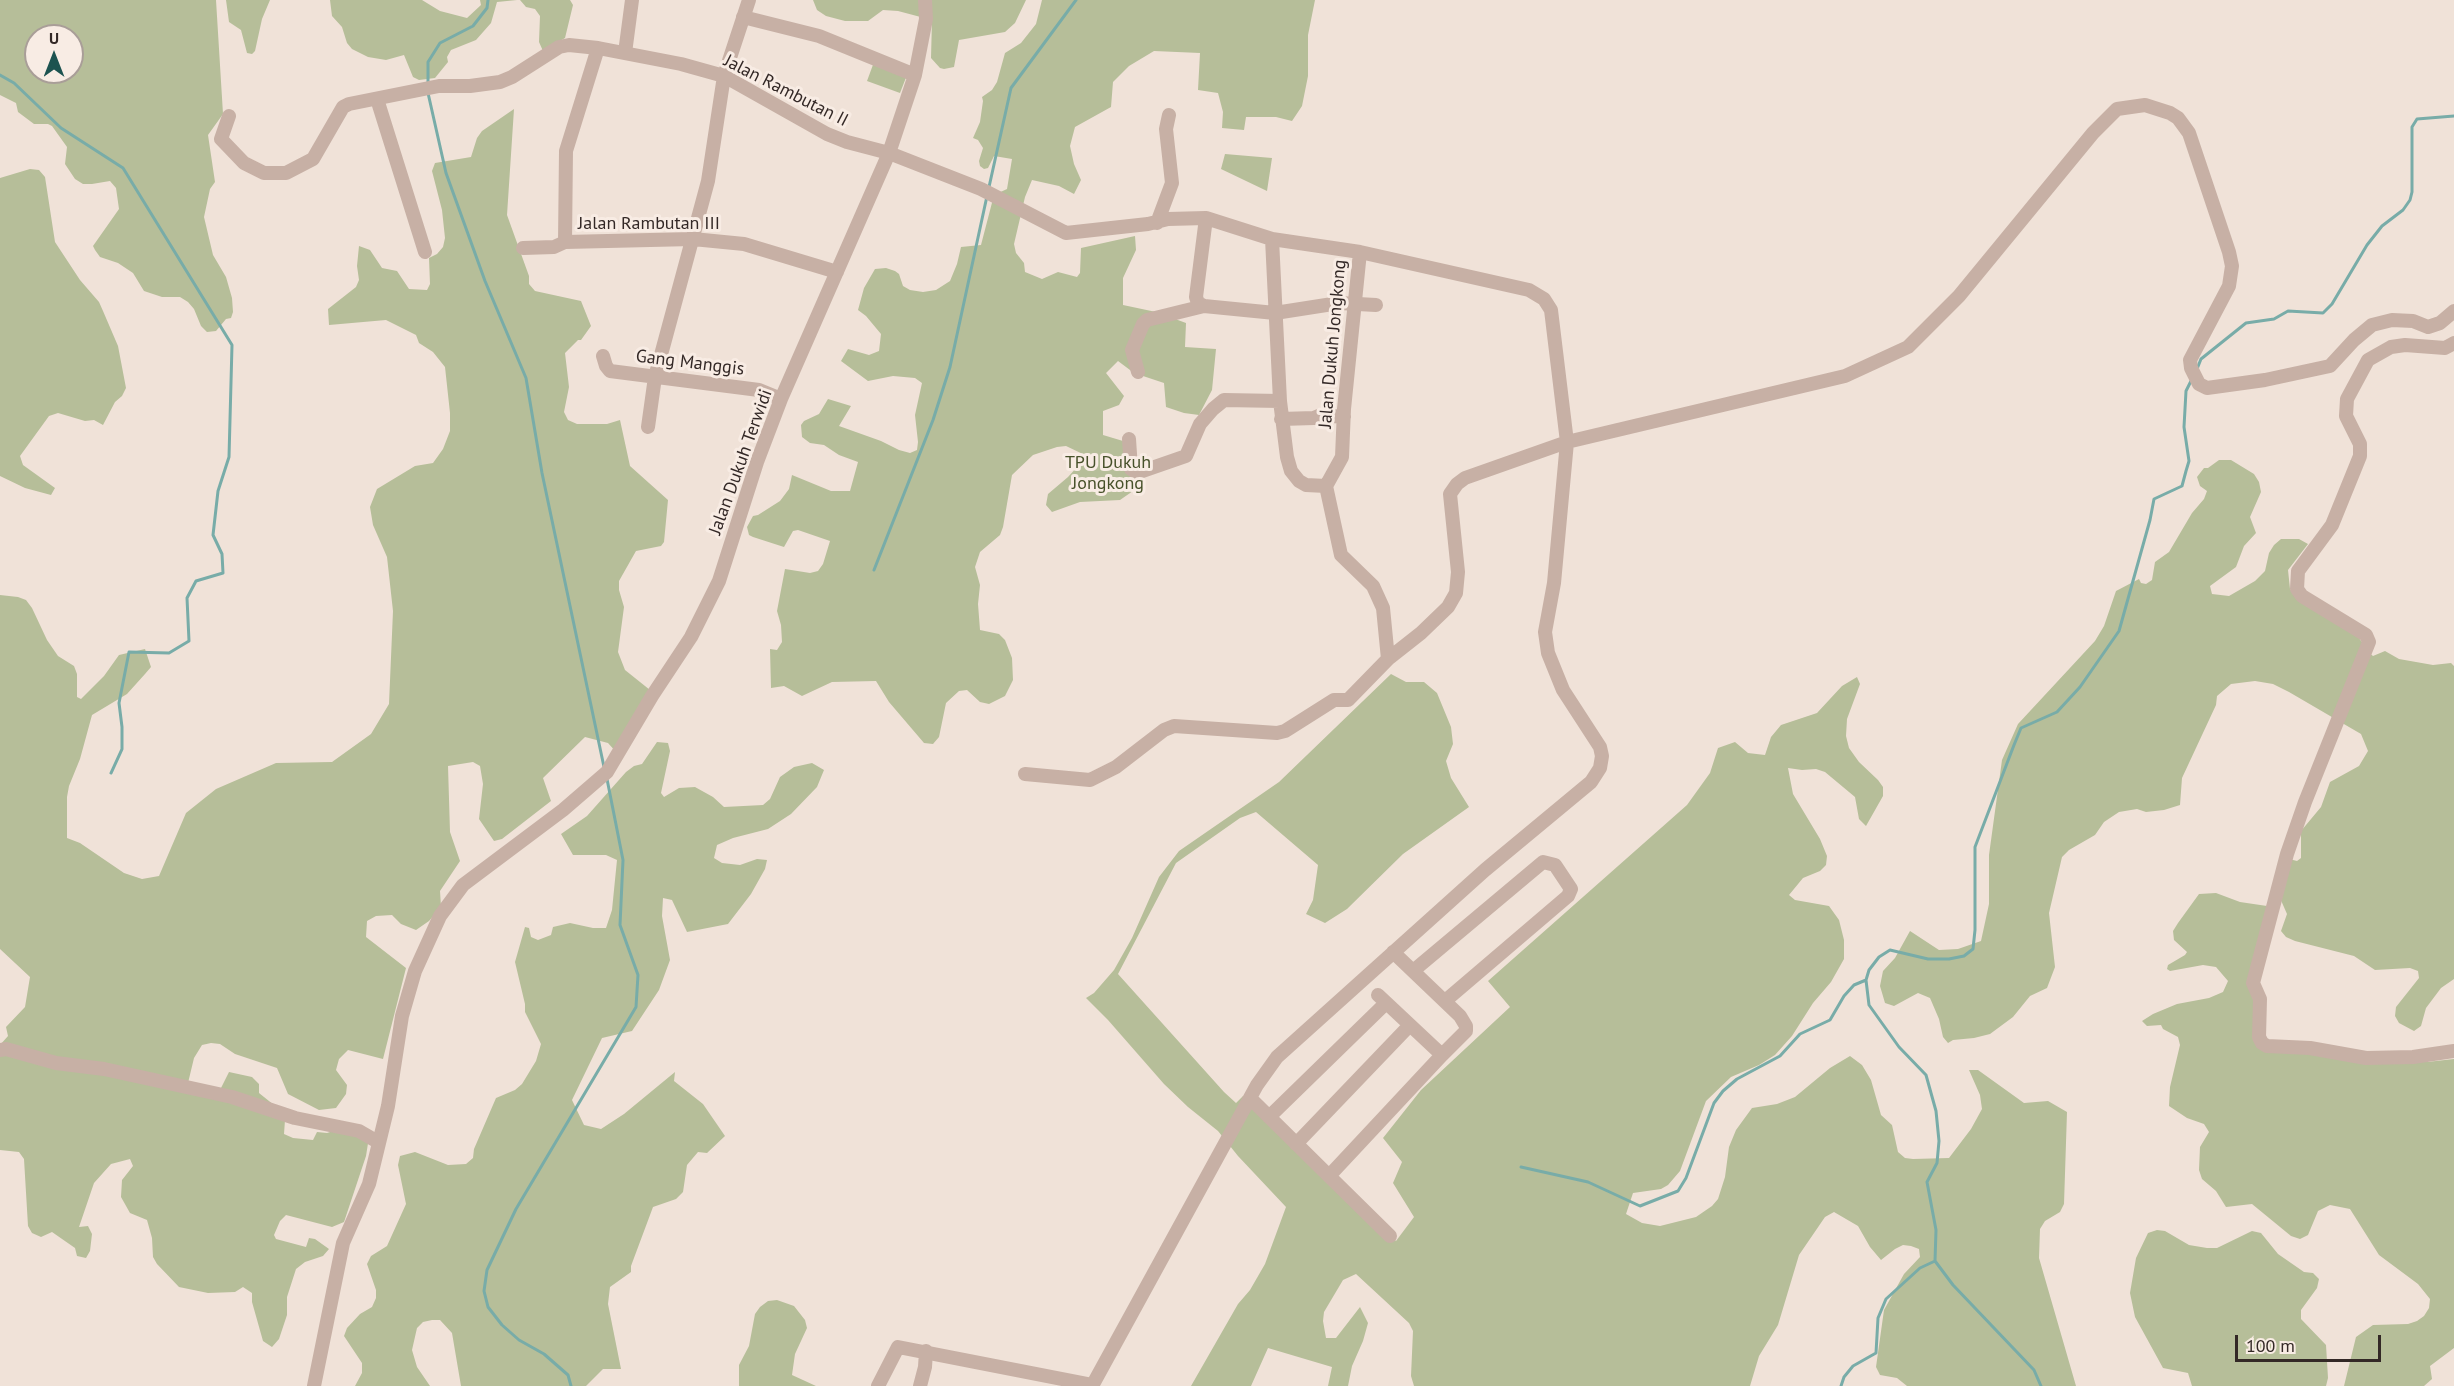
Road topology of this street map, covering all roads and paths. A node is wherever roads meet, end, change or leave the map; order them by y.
1 (632, 0) edge
2 (749, 0) edge
3 (925, 0) edge
4 (743, 17) junction
5 (598, 48) junction
6 (625, 53) junction
7 (915, 75) junction
8 (724, 76) junction
9 (377, 99) junction
10 (1169, 115) dead end
11 (229, 117) dead end
12 (889, 153) junction
13 (1206, 218) junction
14 (1157, 223) junction
15 (693, 238) junction
16 (1272, 238) junction
17 (565, 242) junction
18 (523, 248) dead end
19 (425, 252) dead end
20 (1360, 252) junction
21 (837, 272) junction
22 (1356, 304) junction
23 (1376, 305) dead end
24 (1204, 306) junction
25 (2454, 310) edge
26 (1275, 313) junction
27 (2454, 343) edge
28 (603, 356) dead end
29 (1138, 372) dead end
30 (655, 376) junction
31 (781, 399) junction
32 (1280, 401) junction
33 (1344, 417) junction
34 (1281, 419) junction
35 (648, 427) dead end
36 (1129, 439) dead end
37 (1567, 442) junction
38 (1326, 486) junction
39 (1388, 659) junction
40 (1025, 774) dead end
41 (1393, 952) junction
42 (1413, 971) junction
43 (1445, 1001) junction
44 (1410, 1025) junction
45 (0, 1050) edge
46 (2454, 1051) edge
47 (1442, 1055) junction
48 (1251, 1099) junction
49 (1269, 1118) junction
50 (378, 1142) junction
51 (1296, 1144) junction
52 (1329, 1176) junction
53 (1390, 1236) dead end
54 (926, 1351) junction
55 (314, 1386) edge
56 (878, 1386) edge
57 (920, 1386) edge
58 (1092, 1386) edge

1 - 6 street
2 - 4 street
3 - 7 street, Jalan Dukuh Terwidi
4 - 7 street
4 - 8 street
5 - 6 street, Jalan Rambutan II
5 - 9 street, Jalan Rambutan II
5 - 17 street
6 - 8 street, Jalan Rambutan II
7 - 12 street, Jalan Dukuh Terwidi
8 - 12 street, Jalan Rambutan II
8 - 15 street
9 - 11 street
9 - 19 street
10 - 14 street
12 - 14 street, Jalan Dukuh Jongkong
12 - 21 street, Jalan Dukuh Terwidi
13 - 14 street, Jalan Dukuh Jongkong
13 - 16 street, Jalan Dukuh Jongkong
13 - 24 street
15 - 17 street, Jalan Rambutan III
15 - 21 street, Jalan Rambutan III
15 - 30 street
16 - 20 street, Jalan Dukuh Jongkong
16 - 26 street
17 - 18 street, Jalan Rambutan III
20 - 22 street, Jalan Dukuh Jongkong
20 - 37 street
21 - 31 street, Jalan Dukuh Terwidi
22 - 23 street
22 - 26 street
22 - 33 street, Jalan Dukuh Jongkong
24 - 26 street
24 - 29 street
25 - 37 street
26 - 32 street
27 - 46 street
28 - 30 street, Gang Manggis
30 - 31 street, Gang Manggis
30 - 35 street
31 - 50 street, Jalan Dukuh Terwidi
32 - 34 street
32 - 36 street
33 - 34 street
33 - 38 street, Jalan Dukuh Jongkong
34 - 38 street
37 - 39 street
37 - 41 street
38 - 39 street
39 - 40 street
41 - 42 street
41 - 48 street
42 - 43 street
42 - 43 street
43 - 47 street
44 - 47 street
44 - 49 street
44 - 51 street
45 - 50 street
47 - 52 street
48 - 49 street
48 - 58 street
49 - 51 street
50 - 55 street, Jalan Dukuh Terwidi
51 - 52 street
52 - 53 street
54 - 56 street
54 - 57 street
54 - 58 street

